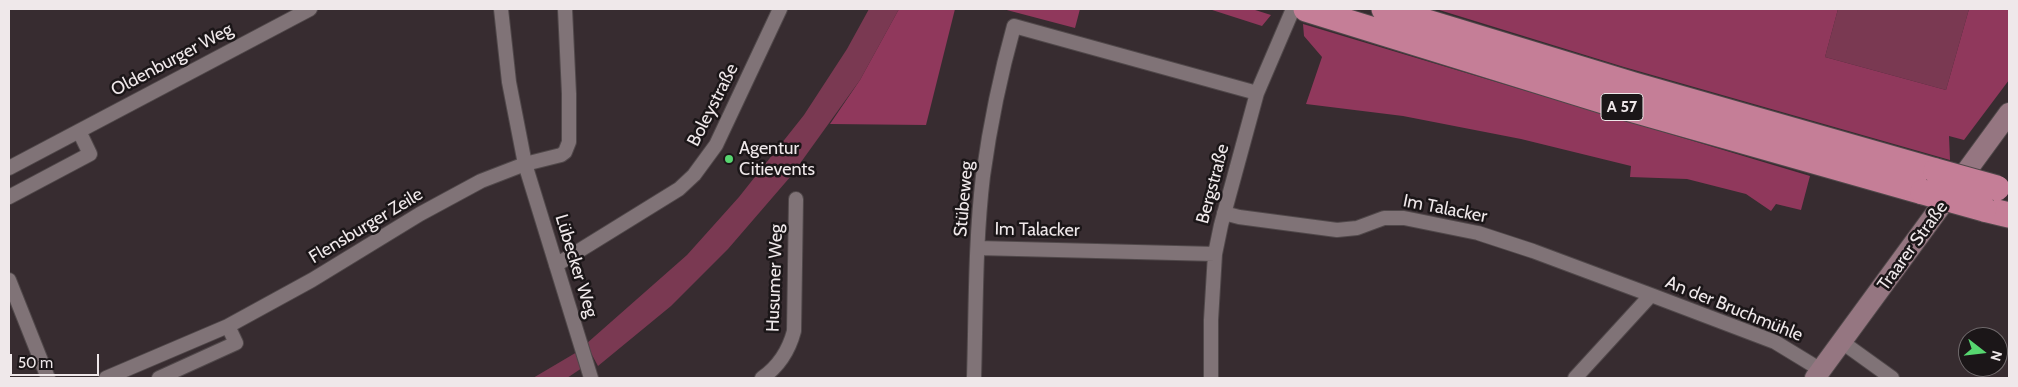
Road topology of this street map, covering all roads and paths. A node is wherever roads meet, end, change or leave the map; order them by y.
1 (310, 9) edge
2 (501, 9) edge
3 (565, 9) edge
4 (780, 9) edge
5 (1293, 9) edge
6 (1384, 9) edge
7 (1314, 11) edge
8 (1257, 93) junction
9 (2009, 113) edge
10 (79, 131) junction
11 (525, 164) junction
12 (9, 168) edge
13 (1997, 196) edge
14 (9, 197) edge
15 (796, 198) dead end
16 (1224, 213) junction
17 (2009, 215) edge
18 (978, 248) junction
19 (1215, 254) junction
20 (556, 265) junction
21 (9, 280) edge
22 (1651, 295) junction
23 (228, 326) junction
24 (1842, 342) junction
25 (1818, 374) edge
26 (48, 378) edge
27 (106, 378) edge
28 (159, 378) edge
29 (591, 378) edge
30 (762, 378) edge
31 (974, 378) edge
32 (1211, 378) edge
33 (1575, 378) edge
34 (1892, 378) edge

1 - 10 street, Oldenburger Weg
2 - 11 street, Lübecker Weg
3 - 11 street
4 - 20 street, Boleystraße
5 - 8 street, Bergstraße
6 - 13 highway, A 57, bridge
7 - 13 highway, A 57, bridge
8 - 16 street, Bergstraße
8 - 18 street, Stübeweg
9 - 24 street, Traarer Straße
10 - 12 street, Oldenburger Weg
10 - 14 street
11 - 20 street, Lübecker Weg
11 - 23 street, Flensburger Zeile
13 - 17 highway, A 57
15 - 30 street, Husumer Weg
16 - 19 street, Bergstraße
16 - 22 street, Im Talacker
18 - 19 street, Im Talacker
18 - 31 street, Stübeweg
19 - 32 street, Bergstraße
20 - 29 street, Lübecker Weg
21 - 26 street
22 - 25 street, An der Bruchmühle
22 - 33 street, An der Bruchmühle
23 - 27 street, Flensburger Zeile
23 - 28 street
24 - 25 street, Traarer Straße
24 - 34 street

